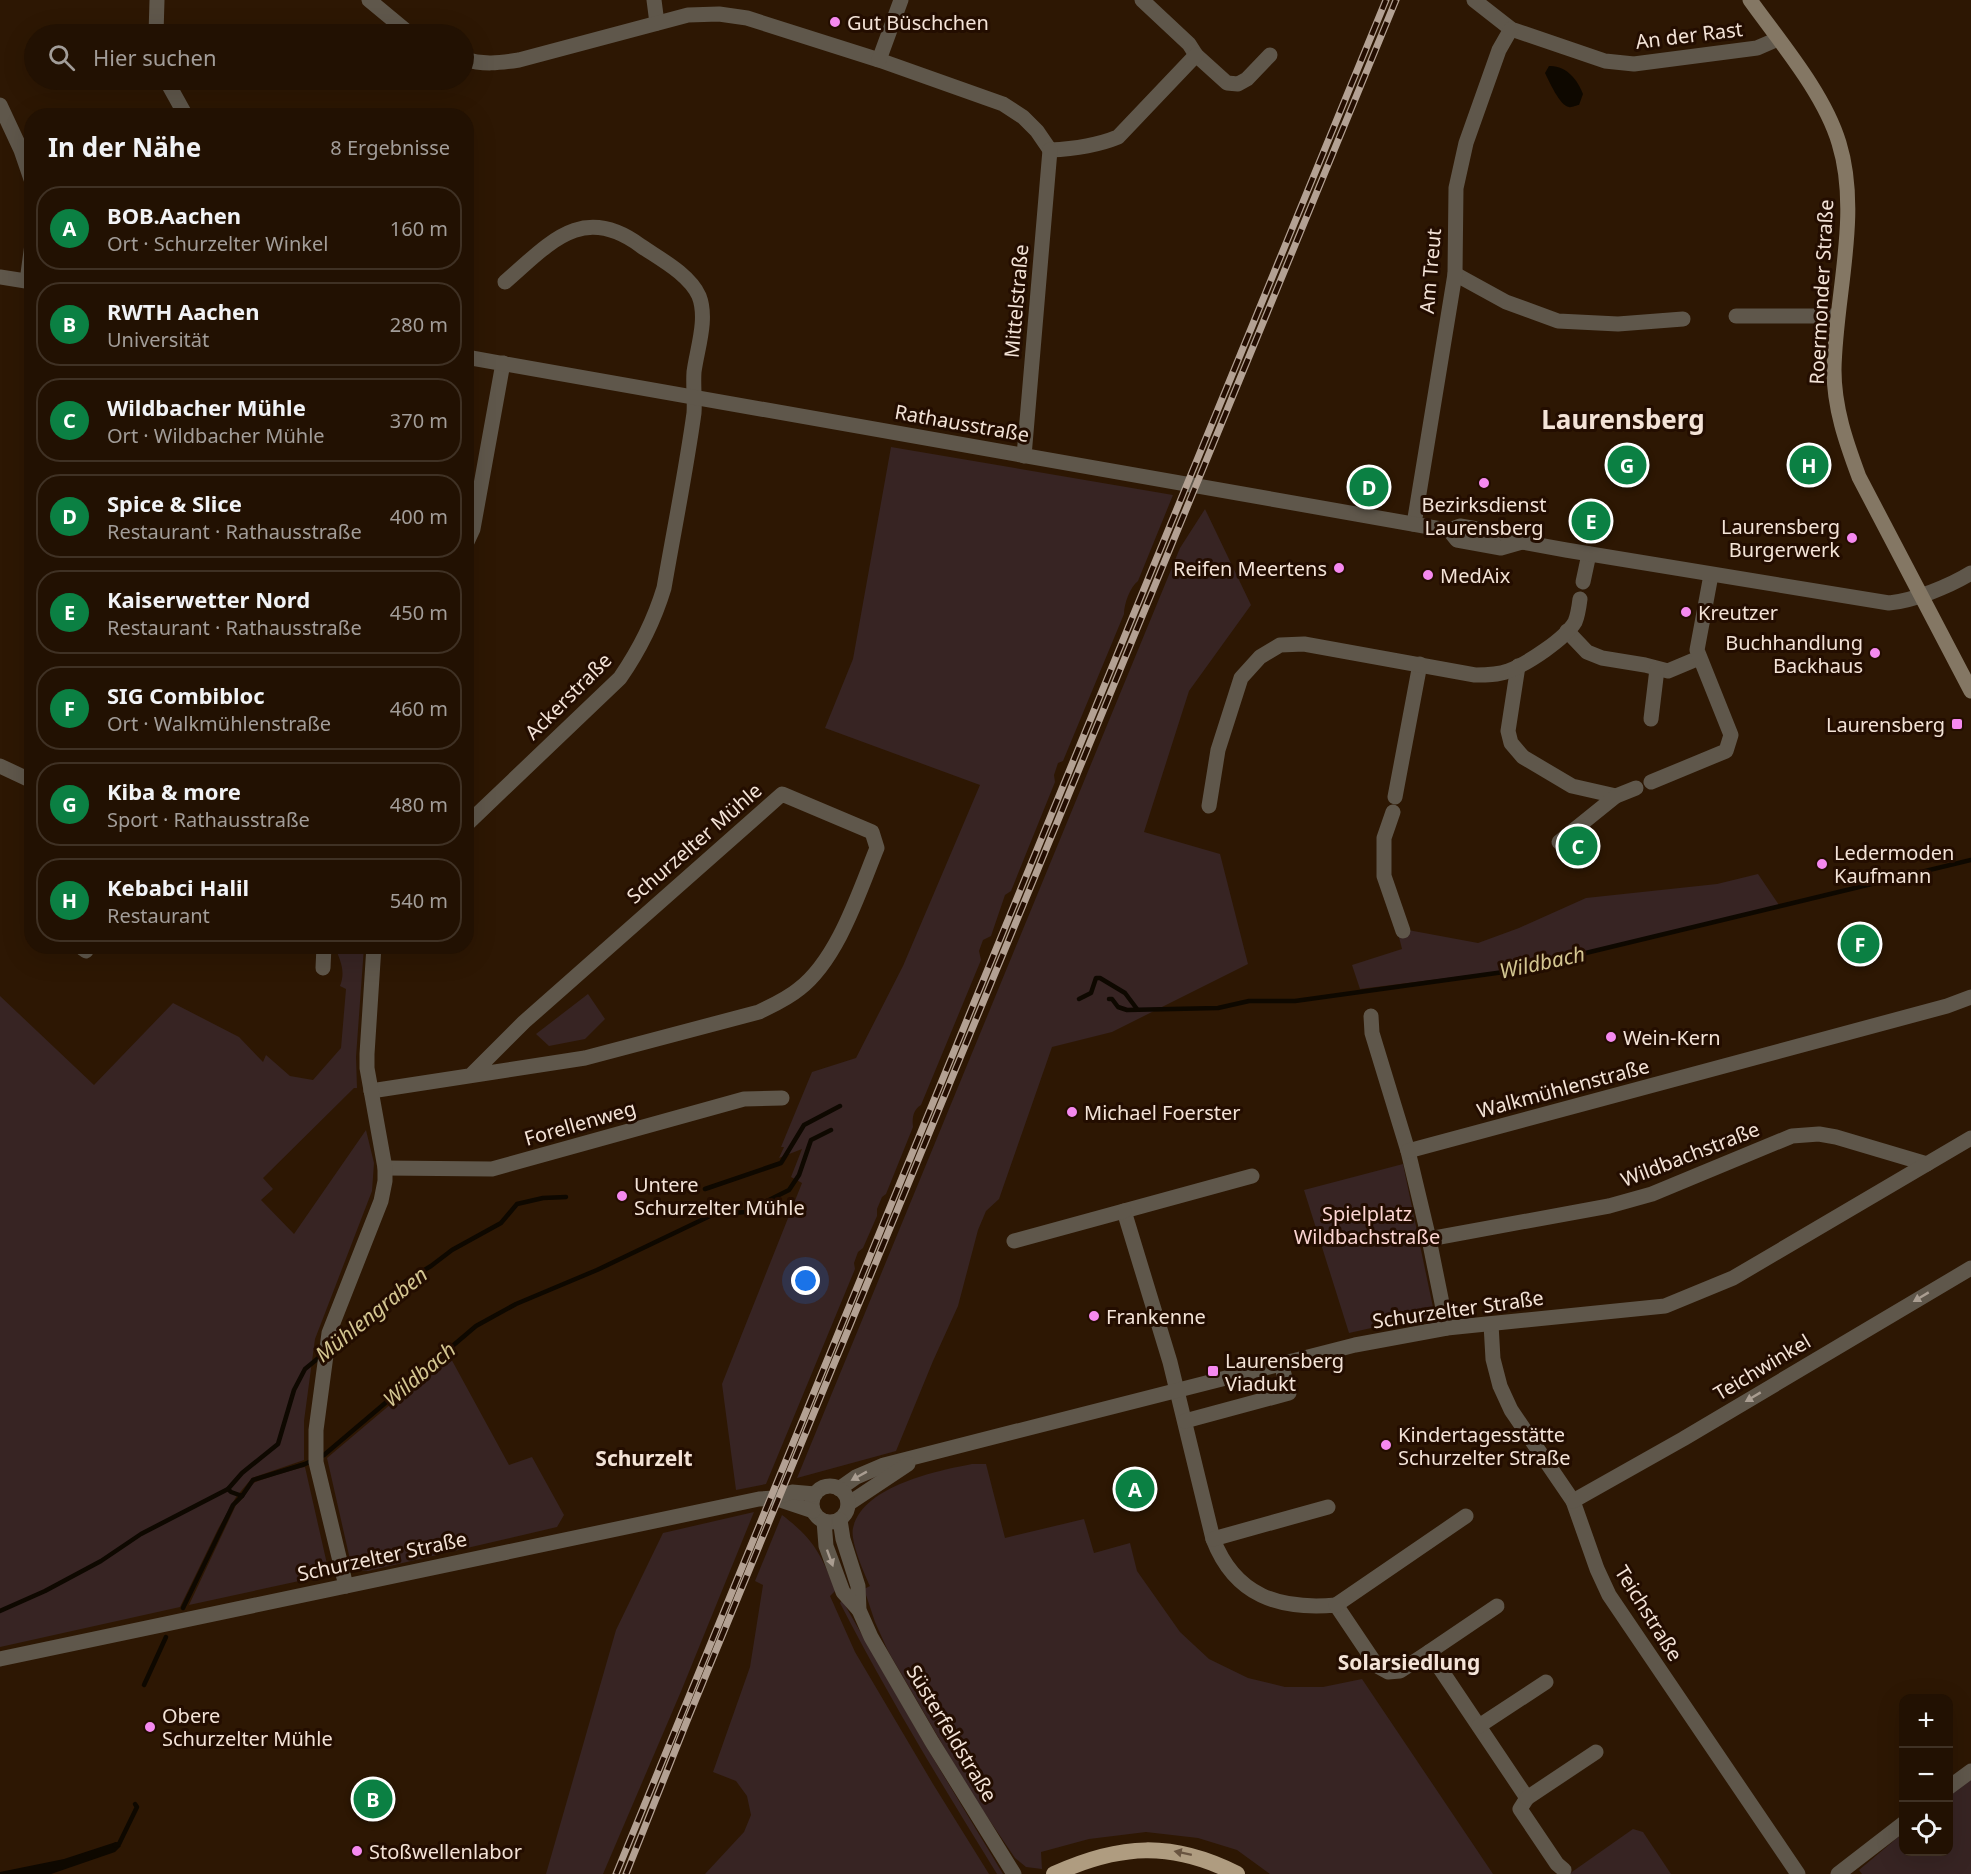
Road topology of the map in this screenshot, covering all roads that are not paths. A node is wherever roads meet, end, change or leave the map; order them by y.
1 (157, 0) edge
2 (369, 0) edge
3 (654, 0) edge
4 (901, 0) edge
5 (1142, 0) edge
6 (1474, 0) edge
7 (1750, 0) edge
8 (657, 23) junction
9 (156, 24) edge
10 (398, 24) edge
11 (1511, 29) junction
12 (1778, 39) junction
13 (1196, 55) junction
14 (1270, 55) dead end
15 (879, 60) junction
16 (474, 62) edge
17 (172, 90) edge
18 (0, 105) edge
19 (182, 108) edge
20 (1050, 150) junction
21 (24, 159) edge
22 (1455, 274) junction
23 (0, 277) edge
24 (24, 280) edge
25 (505, 282) dead end
26 (1737, 316) dead end
27 (1837, 316) junction
28 (1683, 319) dead end
29 (474, 358) edge
30 (503, 363) junction
31 (693, 397) junction
32 (1024, 456) junction
33 (474, 523) edge
34 (1414, 524) junction
35 (1589, 554) junction
36 (1971, 573) edge
37 (1711, 575) junction
38 (1583, 582) dead end
39 (1921, 595) junction
40 (1580, 599) dead end
41 (1568, 631) junction
42 (1699, 658) junction
43 (1420, 664) junction
44 (1518, 666) junction
45 (1657, 669) junction
46 (1971, 691) edge
47 (1651, 719) dead end
48 (0, 766) edge
49 (24, 777) edge
50 (1651, 782) dead end
51 (1636, 788) dead end
52 (1616, 795) junction
53 (1209, 806) dead end
54 (474, 817) edge
55 (1558, 843) dead end
56 (1403, 931) dead end
57 (324, 954) edge
58 (373, 954) edge
59 (323, 968) dead end
60 (1971, 997) edge
61 (1371, 1016) dead end
62 (472, 1074) junction
63 (371, 1091) junction
64 (782, 1098) dead end
65 (1971, 1138) edge
66 (1408, 1151) junction
67 (1927, 1164) junction
68 (386, 1168) junction
69 (1252, 1176) dead end
70 (1124, 1211) junction
71 (1429, 1239) junction
72 (1014, 1241) dead end
73 (1971, 1268) edge
74 (1491, 1324) junction
75 (1447, 1328) junction
76 (1281, 1363) junction
77 (1177, 1392) junction
78 (1185, 1421) junction
79 (921, 1456) junction
80 (839, 1489) junction
81 (815, 1494) junction
82 (774, 1498) junction
83 (1573, 1501) junction
84 (848, 1504) junction
85 (1328, 1508) dead end
86 (818, 1516) junction
87 (1467, 1516) dead end
88 (840, 1520) junction
89 (1213, 1539) junction
90 (346, 1586) junction
91 (1336, 1605) junction
92 (1497, 1606) dead end
93 (859, 1610) junction
94 (1429, 1652) junction
95 (0, 1659) edge
96 (1546, 1682) dead end
97 (1479, 1726) junction
98 (1596, 1752) dead end
99 (1971, 1771) edge
100 (1953, 1784) edge
101 (1527, 1798) junction
102 (1899, 1827) edge
103 (1564, 1870) dead end
104 (1014, 1874) edge
105 (1054, 1874) edge
106 (1237, 1874) edge
107 (1798, 1874) edge
108 (1838, 1874) edge

1 - 9 street
2 - 10 street
3 - 8 street
4 - 15 street
5 - 13 street
6 - 11 street, An der Rast
7 - 12 main road, Roermonder Straße
8 - 15 street
8 - 16 street
11 - 12 street, An der Rast
11 - 22 street, Am Treut
12 - 27 main road, Roermonder Straße
13 - 14 street
13 - 20 street
15 - 20 street
17 - 19 street
18 - 21 street
20 - 32 street, Mittelstraße
22 - 28 street
22 - 34 street, Am Treut
23 - 24 street
25 - 31 street, Ackerstraße
26 - 27 street
27 - 39 main road, Roermonder Straße
29 - 30 street, Rathausstraße
30 - 31 street, Rathausstraße
30 - 33 street
31 - 32 street, Rathausstraße
31 - 54 street, Ackerstraße
32 - 34 street, Rathausstraße
34 - 35 street, Rathausstraße
35 - 37 street, Rathausstraße
35 - 38 street
36 - 39 street, Rathausstraße
37 - 39 street, Rathausstraße
37 - 42 street
39 - 46 main road, Roermonder Straße
40 - 41 street
41 - 44 street
41 - 45 street
42 - 45 street
42 - 50 street
43 - 44 street
43 - 53 street
43 - 56 street
44 - 52 street
45 - 47 street
48 - 49 street
51 - 52 street
52 - 55 street
57 - 59 street
58 - 63 street
60 - 66 street, Walkmühlenstraße
61 - 66 street
62 - 62 street, Schurzelter Mühle
62 - 63 street, Schurzelter Mühle
63 - 68 street
64 - 68 street, Forellenweg
65 - 67 street, Schurzelter Straße
66 - 71 street
67 - 71 street, Wildbachstraße
67 - 74 street, Schurzelter Straße
68 - 90 street
69 - 70 street
70 - 72 street
70 - 77 street
71 - 75 street
73 -> 83 street, Teichwinkel
74 - 75 street, Schurzelter Straße
74 - 83 street, Teichstraße
75 - 76 street, Schurzelter Straße
76 - 77 street, Schurzelter Straße
76 - 78 street
77 - 78 street
77 - 79 street, Schurzelter Straße
78 - 89 street
79 -> 80 street, Schurzelter Straße
79 - 84 street, Schurzelter Straße
80 - 81 street
80 - 84 street
81 - 82 street, Schurzelter Straße
81 - 86 street
82 - 86 street, Schurzelter Straße
82 - 90 street, Schurzelter Straße
83 - 107 street, Teichstraße
84 - 88 street
85 - 89 street
86 - 88 street
86 -> 93 street, Süsterfeldstraße
87 - 91 street
88 - 93 street, Süsterfeldstraße
89 - 91 street
90 - 95 street, Schurzelter Straße
91 - 94 street
92 - 94 street
93 - 104 street, Süsterfeldstraße
94 - 97 street
96 - 97 street
97 - 101 street
98 - 101 street
99 - 100 street
101 - 103 street
102 - 108 street
106 -> 105 highway

